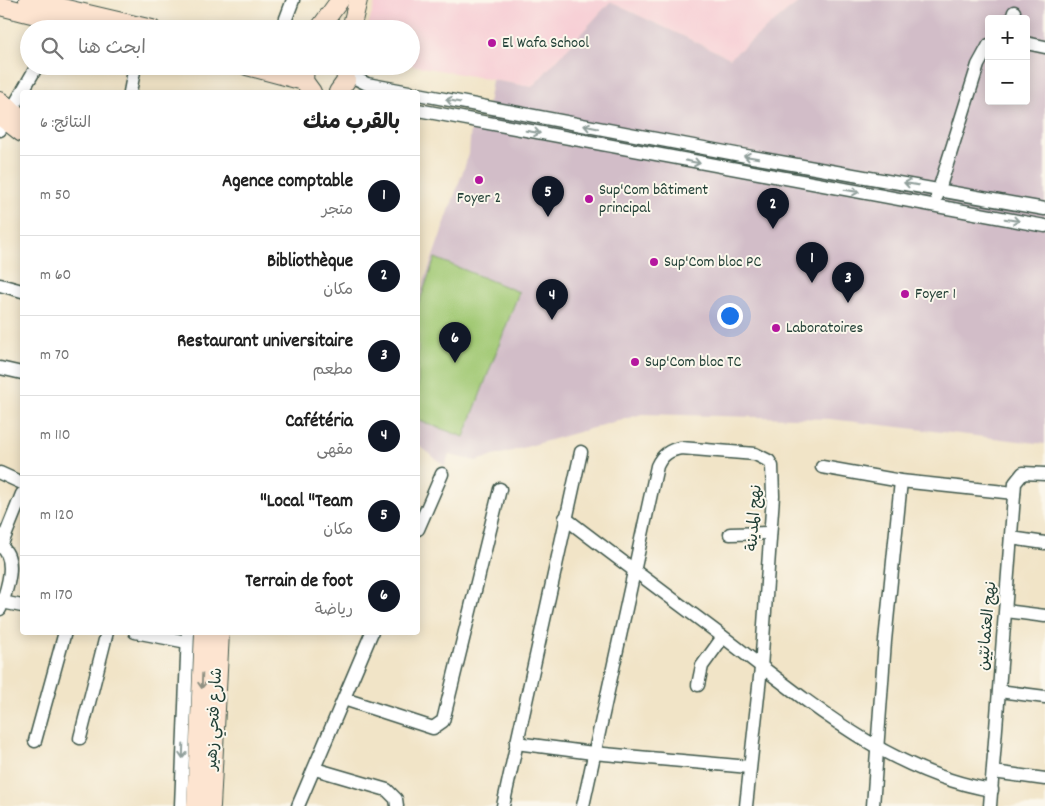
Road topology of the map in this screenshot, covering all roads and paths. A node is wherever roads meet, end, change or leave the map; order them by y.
1 (28, 0) edge
2 (293, 0) edge
3 (341, 0) edge
4 (358, 0) edge
5 (0, 6) edge
6 (53, 13) edge
7 (70, 20) edge
8 (96, 20) edge
9 (285, 20) edge
10 (326, 20) edge
11 (335, 20) edge
12 (353, 20) edge
13 (1030, 44) edge
14 (1045, 47) edge
15 (985, 52) edge
16 (32, 75) edge
17 (133, 75) edge
18 (284, 75) edge
19 (346, 75) edge
20 (354, 75) edge
21 (308, 85) edge
22 (23, 90) edge
23 (130, 90) edge
24 (339, 90) edge
25 (398, 90) edge
26 (20, 94) edge
27 (420, 94) edge
28 (420, 110) edge
29 (7, 116) edge
30 (20, 130) edge
31 (938, 189) junction
32 (935, 206) junction
33 (1045, 209) edge
34 (1045, 226) edge
35 (0, 285) edge
36 (20, 290) edge
37 (0, 368) edge
38 (20, 373) edge
39 (581, 452) dead end
40 (822, 467) dead end
41 (0, 473) edge
42 (442, 474) dead end
43 (1045, 474) edge
44 (901, 481) junction
45 (20, 482) edge
46 (500, 489) dead end
47 (1014, 492) junction
48 (20, 499) edge
49 (565, 518) junction
50 (420, 524) edge
51 (770, 533) junction
52 (730, 534) dead end
53 (1011, 538) junction
54 (1045, 543) edge
55 (0, 546) edge
56 (633, 570) junction
57 (2, 599) edge
58 (20, 605) edge
59 (1006, 611) junction
60 (1045, 616) edge
61 (64, 635) edge
62 (106, 635) edge
63 (161, 635) edge
64 (204, 635) edge
65 (220, 635) edge
66 (371, 635) edge
67 (723, 637) junction
68 (187, 638) edge
69 (761, 668) junction
70 (698, 685) dead end
71 (999, 691) junction
72 (1045, 697) edge
73 (344, 699) junction
74 (80, 738) dead end
75 (35, 741) dead end
76 (516, 743) junction
77 (878, 749) junction
78 (593, 753) junction
79 (749, 767) junction
80 (314, 770) junction
81 (993, 772) junction
82 (1045, 779) edge
83 (992, 790) junction
84 (181, 806) edge
85 (196, 806) edge
86 (211, 806) edge
87 (298, 806) edge
88 (397, 806) edge
89 (503, 806) edge
90 (582, 806) edge
91 (746, 806) edge
92 (873, 806) edge
93 (990, 806) edge

1 - 6 street
2 - 9 street
3 - 10 street
3 - 11 street
4 - 12 street
5 - 6 street
6 - 7 street
6 - 8 street
13 - 14 street
15 - 31 street
16 - 22 street
17 - 23 street
18 - 21 street
19 - 24 street
20 - 25 street
26 - 29 street
31 -> 27 street
28 -> 32 street
29 - 30 street
31 - 32 street
31 - 33 street
32 -> 34 street
35 - 36 street
37 - 38 street
39 - 49 street
40 - 44 street
41 - 45 street
42 - 50 street
43 - 47 street, نهج العثمانيّين
44 - 47 street
44 - 77 street
46 - 73 street
47 - 53 street, نهج العثمانيّين
48 - 55 street
49 - 56 street
49 - 76 street
51 - 52 street
51 - 56 street, نهج المدينة
51 - 69 street, نهج المدينة
53 - 54 street
53 - 59 street, نهج العثمانيّين
55 - 57 street
56 - 67 street
56 - 78 street
57 - 58 street
59 - 60 street
59 - 71 street, نهج العثمانيّين
61 - 75 street
62 - 74 street
63 - 68 street
64 -> 85 street, شارع فتحي زهير
65 - 86 street, شارع فتحي زهير
66 - 73 street
67 - 69 street
67 - 70 street
68 -> 84 street
69 - 77 street
69 - 79 street, نهج المدينة
71 - 72 street
71 - 81 street, نهج العثمانيّين
73 - 80 street
76 - 78 street
76 - 89 street
77 - 83 street
77 - 92 street
78 - 79 street
78 - 90 street
79 - 91 street, نهج المدينة
80 - 87 street
80 - 88 street
81 - 82 street
81 - 83 street, نهج العثمانيّين
83 - 93 street, نهج العثمانيّين

